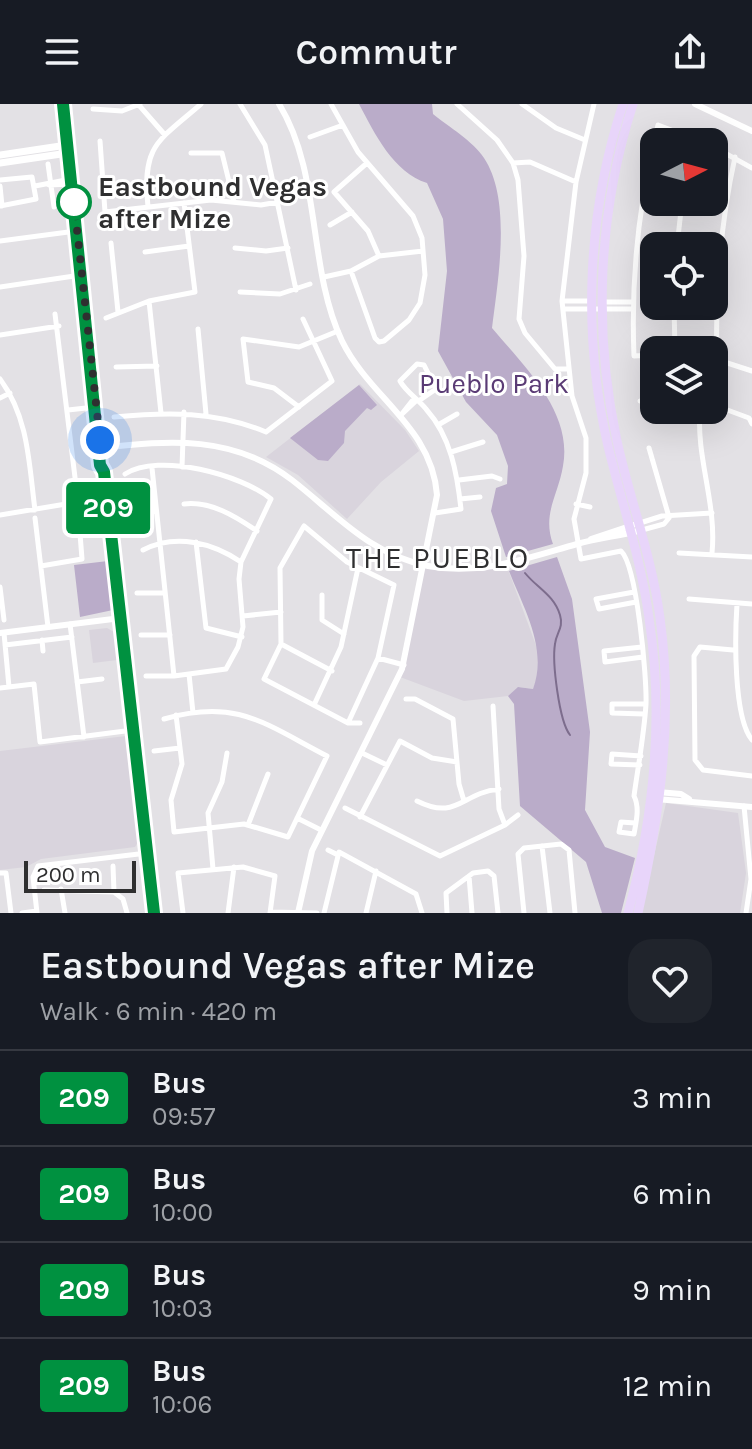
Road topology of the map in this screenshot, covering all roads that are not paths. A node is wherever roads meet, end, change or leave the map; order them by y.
1 (63, 104) edge
2 (139, 104) edge
3 (201, 104) edge
4 (279, 104) edge
5 (331, 104) edge
6 (457, 104) edge
7 (522, 104) edge
8 (594, 104) edge
9 (623, 104) edge
10 (633, 104) edge
11 (695, 104) edge
12 (242, 105) edge
13 (93, 109) dead end
14 (343, 125) junction
15 (752, 131) edge
16 (165, 135) junction
17 (310, 137) dead end
18 (585, 140) junction
19 (100, 141) dead end
20 (68, 149) junction
21 (191, 153) dead end
22 (728, 154) edge
23 (0, 155) edge
24 (735, 157) junction
25 (0, 163) edge
26 (367, 163) junction
27 (513, 163) junction
28 (48, 164) dead end
29 (752, 168) edge
30 (71, 182) junction
31 (576, 182) junction
32 (0, 183) edge
33 (49, 184) junction
34 (35, 186) junction
35 (234, 202) junction
36 (278, 202) junction
37 (184, 203) junction
38 (1, 206) edge
39 (54, 207) dead end
40 (148, 207) junction
41 (640, 207) edge
42 (352, 212) junction
43 (330, 225) dead end
44 (77, 231) junction
45 (0, 241) edge
46 (111, 243) dead end
47 (189, 246) junction
48 (235, 248) dead end
49 (288, 248) junction
50 (423, 251) junction
51 (145, 252) dead end
52 (379, 256) junction
53 (351, 271) junction
54 (82, 275) junction
55 (324, 277) junction
56 (310, 284) dead end
57 (0, 287) edge
58 (296, 290) junction
59 (240, 292) dead end
60 (149, 301) junction
61 (562, 301) junction
62 (597, 305) junction
63 (632, 306) junction
64 (563, 309) junction
65 (118, 312) junction
66 (55, 314) dead end
67 (106, 318) dead end
68 (303, 319) dead end
69 (59, 326) junction
70 (198, 329) dead end
71 (338, 331) junction
72 (0, 335) edge
73 (716, 336) edge
74 (312, 342) junction
75 (640, 356) edge
76 (728, 363) edge
77 (157, 366) junction
78 (116, 367) dead end
79 (569, 369) junction
80 (752, 371) edge
81 (0, 379) edge
82 (10, 393) junction
83 (0, 398) edge
84 (417, 400) junction
85 (97, 407) junction
86 (299, 407) junction
87 (68, 410) junction
88 (728, 410) edge
89 (184, 412) junction
90 (161, 413) junction
91 (206, 414) junction
92 (457, 414) dead end
93 (401, 415) junction
94 (114, 417) dead end
95 (699, 424) edge
96 (752, 424) edge
97 (438, 425) junction
98 (183, 441) junction
99 (483, 442) dead end
100 (101, 448) junction
101 (649, 448) dead end
102 (451, 452) junction
103 (182, 467) junction
104 (152, 468) junction
105 (125, 474) dead end
106 (500, 479) dead end
107 (459, 480) junction
108 (480, 497) dead end
109 (460, 499) junction
110 (184, 504) dead end
111 (576, 504) junction
112 (590, 507) dead end
113 (35, 510) junction
114 (156, 511) junction
115 (435, 513) junction
116 (712, 513) junction
117 (0, 515) edge
118 (129, 516) dead end
119 (35, 518) dead end
120 (669, 518) junction
121 (79, 521) dead end
122 (636, 528) junction
123 (257, 531) junction
124 (196, 542) junction
125 (580, 543) junction
126 (160, 545) junction
127 (143, 550) dead end
128 (679, 553) dead end
129 (712, 553) junction
130 (752, 557) edge
131 (241, 562) junction
132 (425, 565) junction
133 (41, 566) junction
134 (358, 568) junction
135 (0, 587) edge
136 (634, 592) junction
137 (137, 593) dead end
138 (165, 593) junction
139 (322, 595) dead end
140 (689, 599) dead end
141 (636, 602) junction
142 (737, 604) junction
143 (752, 604) edge
144 (281, 612) junction
145 (243, 616) junction
146 (121, 618) junction
147 (4, 620) dead end
148 (70, 624) junction
149 (48, 627) junction
150 (2, 633) edge
151 (344, 634) junction
152 (141, 635) dead end
153 (170, 635) junction
154 (72, 637) junction
155 (242, 637) junction
156 (42, 640) junction
157 (281, 644) junction
158 (5, 645) junction
159 (642, 647) junction
160 (733, 650) junction
161 (43, 651) dead end
162 (643, 657) junction
163 (378, 658) junction
164 (404, 665) junction
165 (332, 671) junction
166 (189, 674) junction
167 (146, 676) dead end
168 (174, 676) junction
169 (102, 679) dead end
170 (77, 682) junction
171 (9, 687) junction
172 (0, 688) edge
173 (406, 699) dead end
174 (646, 704) junction
175 (314, 705) junction
176 (493, 706) dead end
177 (193, 713) junction
178 (644, 714) junction
179 (176, 715) junction
180 (164, 719) dead end
181 (348, 723) junction
182 (360, 723) dead end
183 (133, 730) junction
184 (84, 737) junction
185 (752, 740) edge
186 (180, 748) junction
187 (154, 751) dead end
188 (227, 753) dead end
189 (362, 753) junction
190 (641, 756) junction
191 (457, 762) junction
192 (387, 765) junction
193 (640, 765) junction
194 (268, 774) dead end
195 (752, 776) edge
196 (499, 789) junction
197 (635, 793) junction
198 (657, 795) junction
199 (417, 801) dead end
200 (464, 801) junction
201 (748, 806) edge
202 (345, 808) dead end
203 (518, 815) dead end
204 (360, 817) junction
205 (297, 818) junction
206 (635, 823) junction
207 (248, 825) junction
208 (505, 825) junction
209 (208, 828) junction
210 (321, 830) junction
211 (542, 846) junction
212 (328, 850) dead end
213 (147, 853) junction
214 (338, 855) junction
215 (113, 866) dead end
216 (234, 867) junction
217 (213, 869) junction
218 (376, 871) junction
219 (3, 873) edge
220 (469, 876) junction
221 (751, 878) edge
222 (61, 889) junction
223 (44, 890) dead end
224 (114, 892) junction
225 (37, 912) edge
226 (270, 912) edge
227 (11, 913) edge
228 (22, 913) edge
229 (65, 913) edge
230 (127, 913) edge
231 (154, 913) edge
232 (183, 913) edge
233 (228, 913) edge
234 (298, 913) edge
235 (317, 913) edge
236 (324, 913) edge
237 (366, 913) edge
238 (422, 913) edge
239 (447, 913) edge
240 (472, 913) edge
241 (498, 913) edge
242 (524, 913) edge
243 (550, 913) edge
244 (575, 913) edge
245 (628, 913) edge
246 (638, 913) edge
247 (746, 913) edge

1 - 20 main road
2 - 13 street
2 - 16 street
3 - 16 street
4 - 55 street
5 - 14 street
6 - 27 street
7 - 18 street
8 - 18 street
9 - 62 main road
10 - 62 main road
11 - 15 street
12 - 36 street
14 - 17 street
14 - 26 street
16 - 40 street
18 - 31 street
19 - 40 street
20 - 23 main road
20 - 25 main road
20 - 30 main road
21 - 35 street
22 - 24 street
24 - 29 street
24 - 73 street
26 - 42 street
26 - 50 street
27 - 31 street
27 - 79 street
28 - 33 street
30 - 33 street
30 - 44 main road
31 - 61 street
32 - 34 street
32 - 38 street
33 - 34 street
33 - 39 street
34 - 38 street
35 - 36 street
35 - 37 street
36 - 49 street
37 - 40 street
37 - 47 street
41 - 63 street
42 - 43 street
42 - 52 street
44 - 45 street
44 - 54 main road
46 - 65 street
47 - 51 street
47 - 60 street
48 - 49 street
49 - 58 street
50 - 52 street
50 - 53 street
52 - 53 street
53 - 55 street
54 - 57 street
54 - 85 main road
55 - 71 street
56 - 58 street
58 - 59 street
60 - 65 street
60 - 77 street
61 - 62 street
61 - 64 street
62 - 63 street
62 - 64 street
62 - 122 main road
63 - 75 street
64 - 79 street
65 - 67 street
66 - 69 street
68 - 74 street
69 - 72 street
69 - 87 street
70 - 91 street
71 - 74 street
71 - 93 street
74 - 86 street
74 - 86 street
76 - 80 street
77 - 78 street
77 - 90 street
79 - 111 street
81 - 82 street
82 - 83 street
82 - 113 street
84 - 84 street
84 - 93 street
84 - 97 street
85 - 87 street
85 - 100 main road
86 - 91 street
87 - 113 street
88 - 96 street
89 - 90 street
89 - 91 street
89 - 98 street
90 - 94 street
92 - 97 street
93 - 115 street
95 - 116 street
97 - 102 street
98 - 100 street
98 - 103 street
98 - 132 street
99 - 102 street
100 - 146 main road
101 - 120 street
102 - 107 street
103 - 104 street
103 - 123 street
104 - 105 street
104 - 114 street
106 - 107 street
107 - 109 street
108 - 109 street
109 - 115 street
110 - 123 street
111 - 112 street
111 - 125 street
113 - 117 street
114 - 118 street
114 - 126 street
115 - 132 street
116 - 120 street
116 - 129 street
119 - 133 street
120 - 122 street
121 - 133 street
122 - 125 street
122 - 198 main road
123 - 131 street
124 - 126 street
124 - 131 street
124 - 155 street
125 - 132 street
125 - 136 street
126 - 127 street
126 - 138 street
128 - 129 street
129 - 130 street
131 - 145 street
132 - 164 street
133 - 149 street
134 - 144 street
134 - 151 street
134 - 163 street
135 - 147 street
136 - 141 street
136 - 141 street
137 - 138 street
138 - 153 street
139 - 151 street
140 - 142 street
141 - 159 street
142 - 143 street
142 - 160 street
144 - 145 street
144 - 157 street
145 - 155 street
146 - 148 street
146 - 183 main road
148 - 149 street
148 - 154 street
149 - 150 street
150 - 158 street
151 - 165 street
152 - 153 street
153 - 168 street
154 - 156 street
154 - 170 street
155 - 166 street
156 - 158 street
156 - 161 street
157 - 165 street
157 - 175 street
158 - 171 street
159 - 162 street
159 - 162 street
160 - 185 street
160 - 195 street
162 - 174 street
163 - 164 street
163 - 181 street
164 - 189 street
165 - 175 street
166 - 168 street
166 - 177 street
167 - 168 street
169 - 170 street
170 - 184 street
171 - 172 street
171 - 184 street
173 - 191 street
174 - 178 street
174 - 178 street
175 - 181 street
176 - 196 street
177 - 179 street
177 - 205 street
178 - 190 street
179 - 180 street
179 - 186 street
181 - 182 street
183 - 184 street
183 - 213 main road
186 - 187 street
186 - 209 street
188 - 209 street
189 - 192 street
189 - 210 street
190 - 193 street
190 - 193 street
191 - 192 street
191 - 200 street
192 - 204 street
193 - 197 street
194 - 207 street
196 - 200 street
196 - 208 street
197 - 198 street
197 - 206 street
198 - 201 street
198 - 245 main road
198 - 246 main road
199 - 200 street
201 - 221 street
202 - 204 street
203 - 208 street
204 - 208 street
205 - 207 street
205 - 210 street
206 - 206 street
207 - 209 street
209 - 217 street
210 - 234 street
211 - 242 street
211 - 243 street
211 - 244 street
212 - 214 street
213 - 225 street
213 - 231 main road
214 - 218 street
214 - 236 street
215 - 224 street
216 - 217 street
216 - 226 street
216 - 233 street
217 - 232 street
218 - 237 street
218 - 238 street
219 - 227 street
220 - 239 street
220 - 240 street
220 - 241 street
221 - 247 street
222 - 223 street
222 - 224 street
222 - 229 street
224 - 230 street
225 - 228 street
226 - 234 street
234 - 235 street

